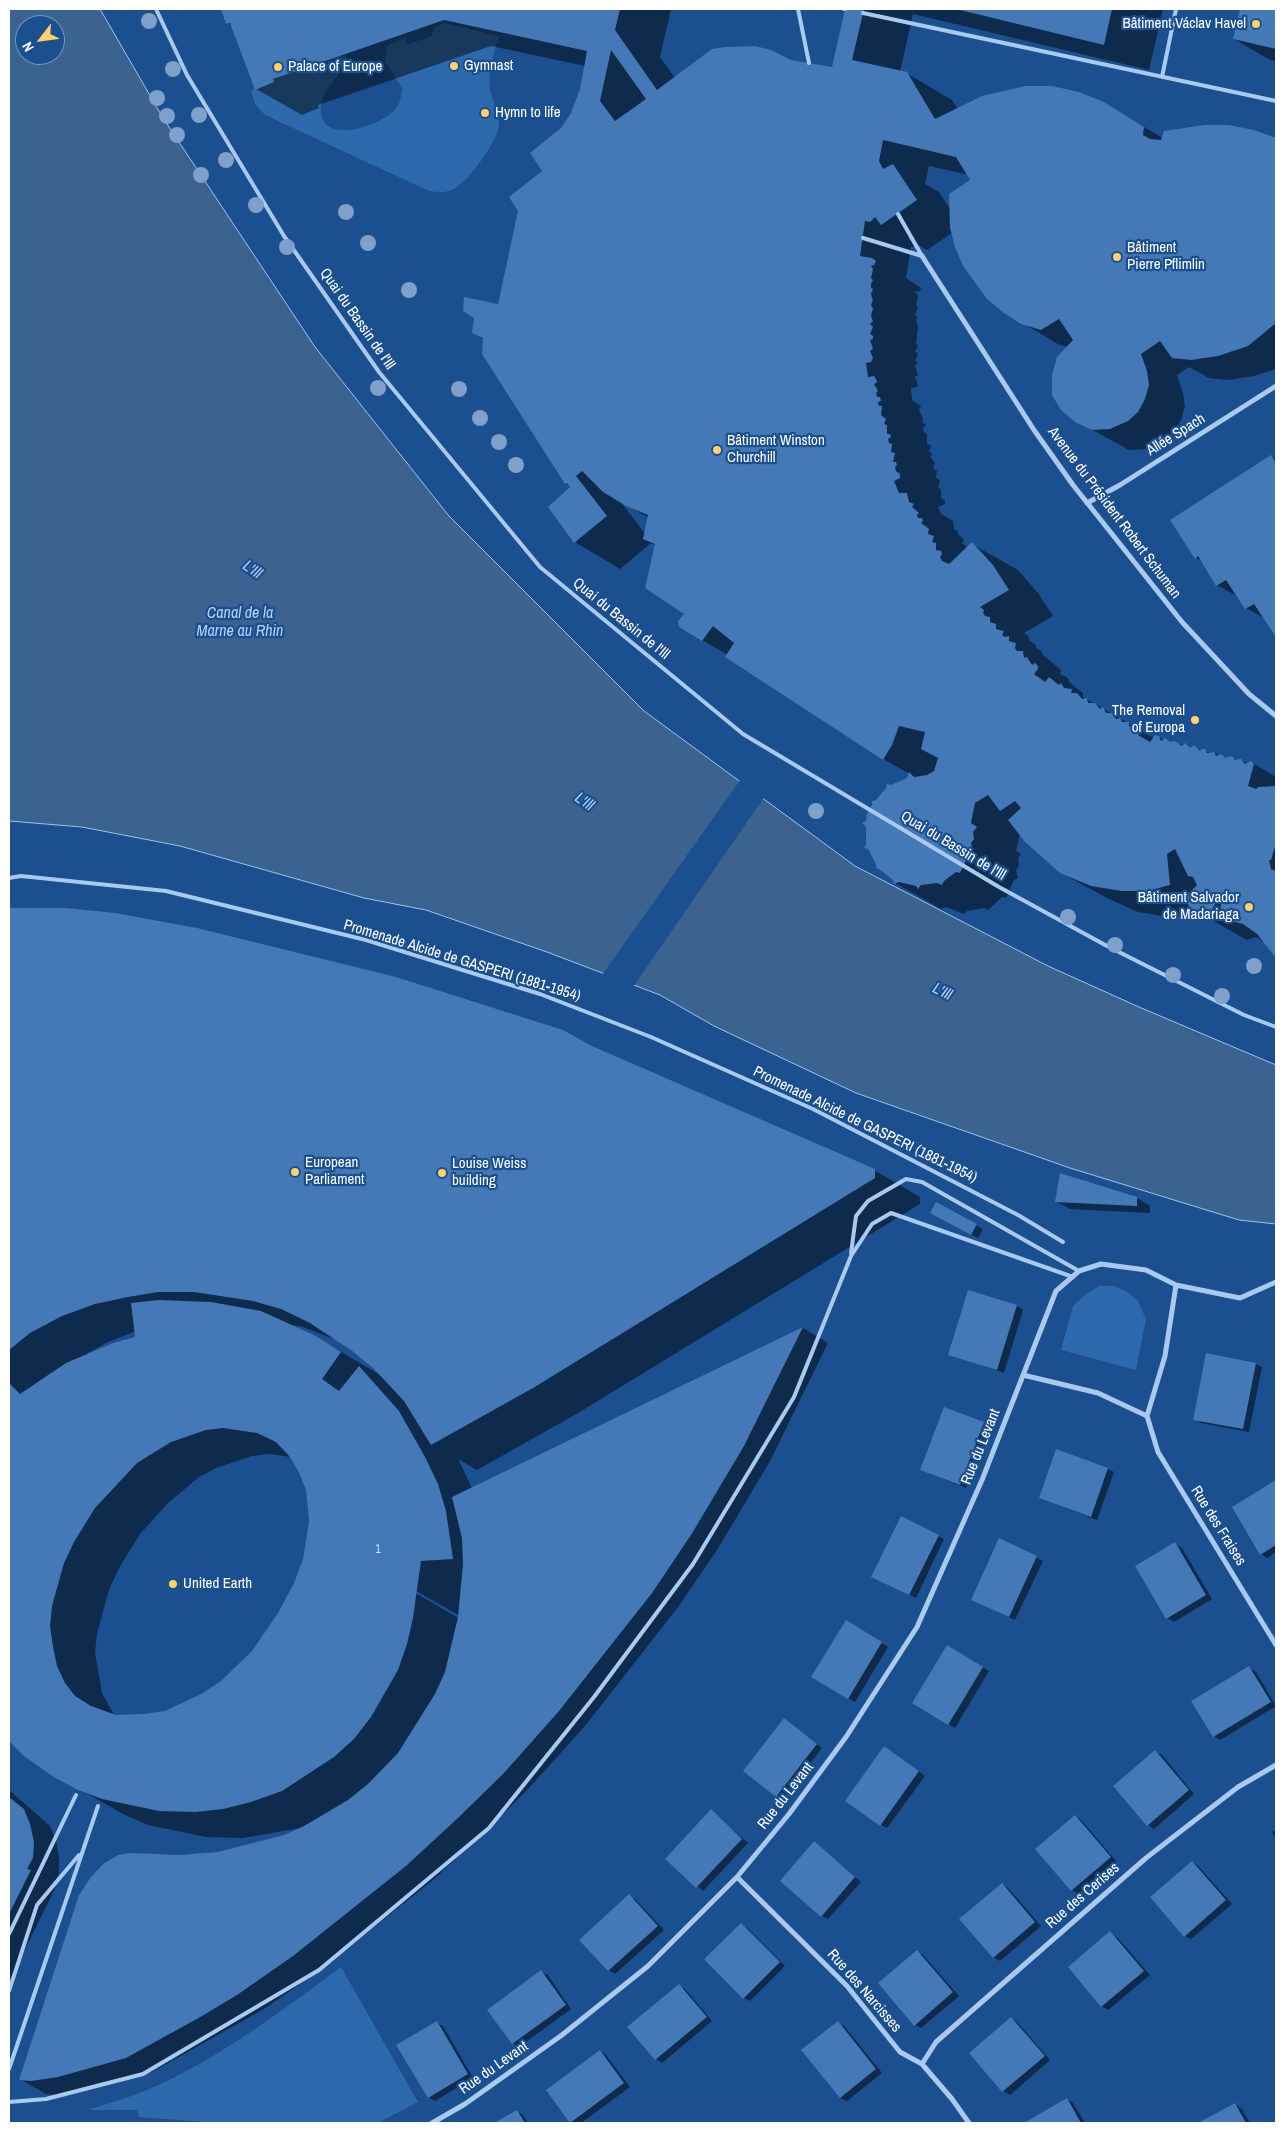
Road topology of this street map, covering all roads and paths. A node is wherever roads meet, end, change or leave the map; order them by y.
1 (156, 9) edge
2 (798, 9) edge
3 (1176, 9) edge
4 (863, 13) dead end
5 (809, 63) dead end
6 (1162, 77) junction
7 (1276, 101) edge
8 (898, 214) dead end
9 (863, 238) dead end
10 (922, 256) junction
11 (1276, 386) edge
12 (1087, 503) junction
13 (1276, 716) edge
14 (9, 878) edge
15 (1276, 1027) edge
16 (1063, 1242) dead end
17 (851, 1256) junction
18 (1079, 1271) junction
19 (1072, 1277) junction
20 (1276, 1282) edge
21 (1176, 1285) junction
22 (1022, 1375) junction
23 (1147, 1416) junction
24 (1276, 1644) edge
25 (1276, 1765) edge
26 (76, 1796) dead end
27 (98, 1806) dead end
28 (82, 1852) junction
29 (737, 1877) junction
30 (9, 1934) edge
31 (9, 1991) edge
32 (922, 2064) junction
33 (9, 2069) edge
34 (9, 2102) edge
35 (432, 2123) edge
36 (969, 2123) edge

1 - 15 lane, Quai du Bassin de l'Ill
2 - 5 lane
3 - 6 lane
4 - 6 lane
6 - 7 lane
8 - 10 lane
9 - 10 lane
10 - 12 street, Avenue du Président Robert Schuman
11 - 12 street, Allée Spach
12 - 13 street, Avenue du Président Robert Schuman
14 - 16 lane, Promenade Alcide de GASPERI (1881-1954)
17 - 18 lane
17 - 19 lane
17 - 34 lane
18 - 19 street, Rue du Levant
18 - 21 street
19 - 22 street, Rue du Levant
20 - 21 street
21 - 23 street
22 - 23 street
22 - 29 street, Rue du Levant
23 - 24 street, Rue des Fraises
25 - 32 street, Rue des Cerises
26 - 30 lane
27 - 28 lane
28 - 31 lane
28 - 33 lane
29 - 32 street, Rue des Narcisses
29 - 35 street, Rue du Levant
32 - 36 street, Rue des Narcisses

